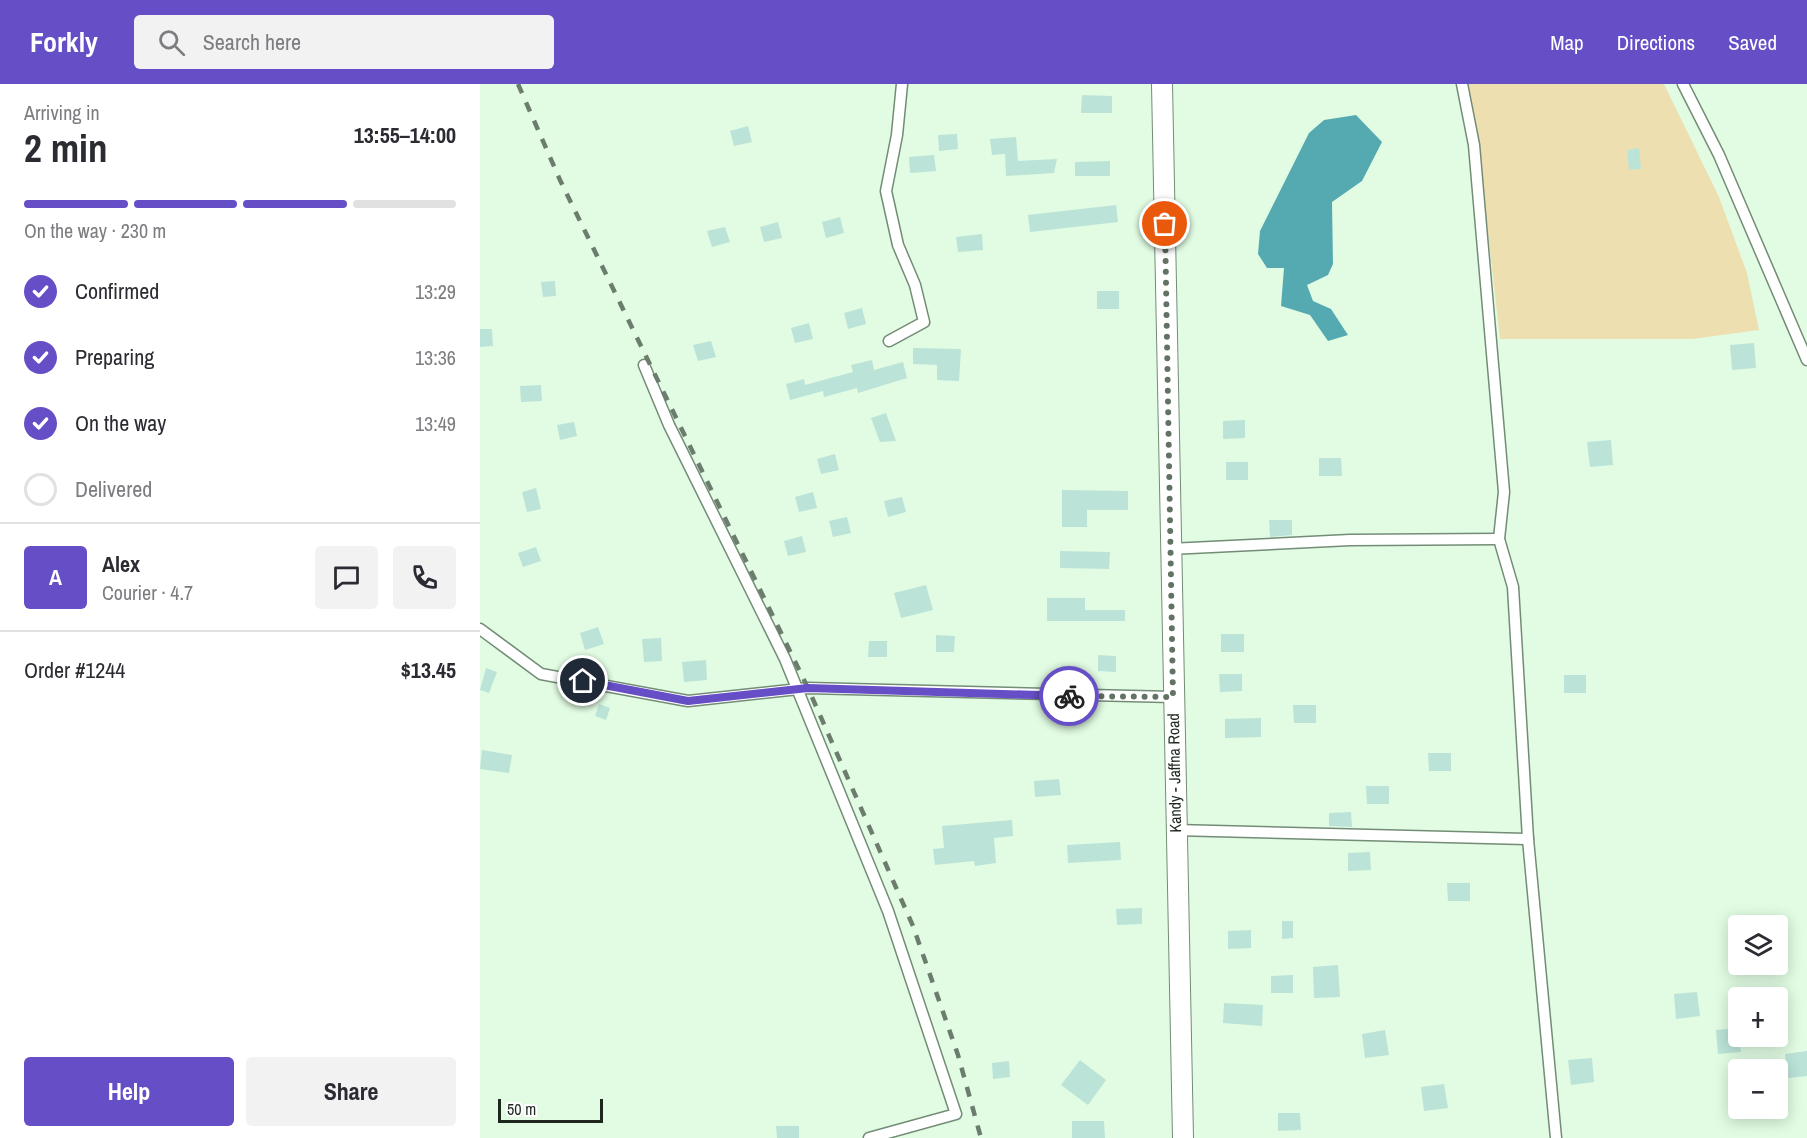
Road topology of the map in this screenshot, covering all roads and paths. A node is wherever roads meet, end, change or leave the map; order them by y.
1 (902, 84) edge
2 (1162, 84) edge
3 (1462, 84) edge
4 (1683, 84) edge
5 (889, 341) dead end
6 (1807, 360) edge
7 (644, 365) dead end
8 (1499, 540) junction
9 (1170, 549) junction
10 (480, 629) edge
11 (796, 690) junction
12 (1173, 697) junction
13 (1175, 830) junction
14 (1527, 839) junction
15 (869, 1138) edge
16 (1182, 1138) edge
17 (1556, 1138) edge

1 - 5 street
2 - 9 highway, Kandy - Jaffna Road
3 - 8 street
4 - 6 street
7 - 11 street
8 - 9 street
8 - 14 street
9 - 12 highway, Kandy - Jaffna Road
10 - 11 street
11 - 12 street
11 - 15 street
12 - 13 highway, Kandy - Jaffna Road
13 - 14 street
13 - 16 highway, Kandy - Jaffna Road
14 - 17 street

